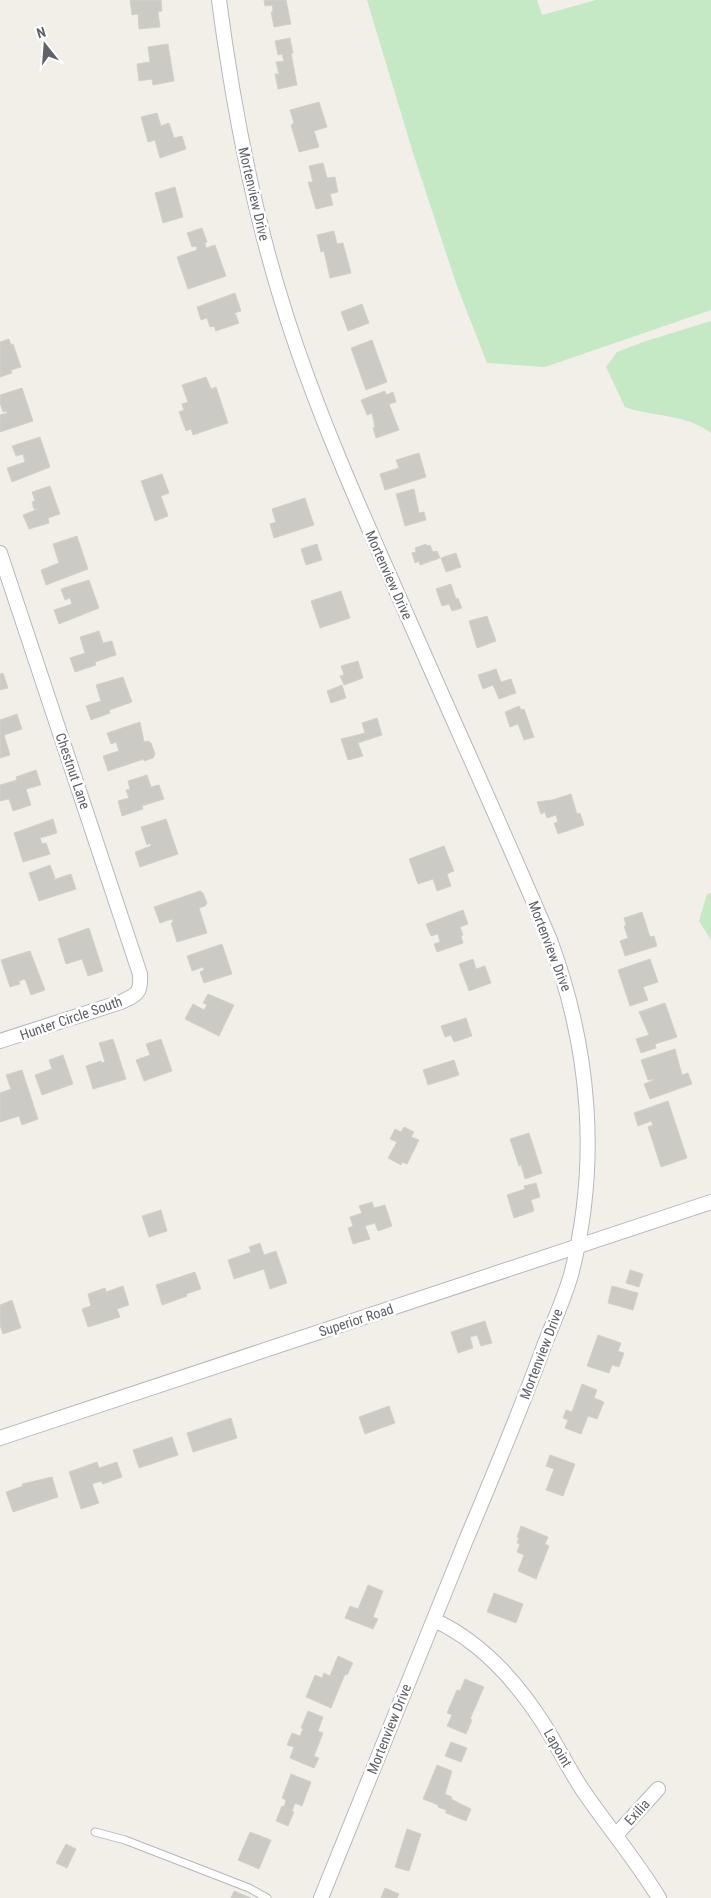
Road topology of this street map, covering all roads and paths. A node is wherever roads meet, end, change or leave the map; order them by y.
1 (219, 0) edge
2 (0, 553) edge
3 (139, 991) joint
4 (0, 1041) edge
5 (711, 1202) edge
6 (576, 1247) junction
7 (0, 1438) edge
8 (434, 1620) junction
9 (658, 1789) dead end
10 (95, 1832) dead end
11 (616, 1835) junction
12 (267, 1898) edge
13 (321, 1898) edge
14 (659, 1898) edge

1 - 6 street, Mortenview Drive
2 - 3 street, Chestnut Lane
3 - 4 street, Hunter Circle South
5 - 6 street, Superior Road
6 - 7 street, Superior Road
6 - 8 street, Mortenview Drive
8 - 11 street, Lapoint
8 - 13 street, Mortenview Drive
9 - 11 street, Exilia
10 - 12 lane
11 - 14 street, Lapoint

